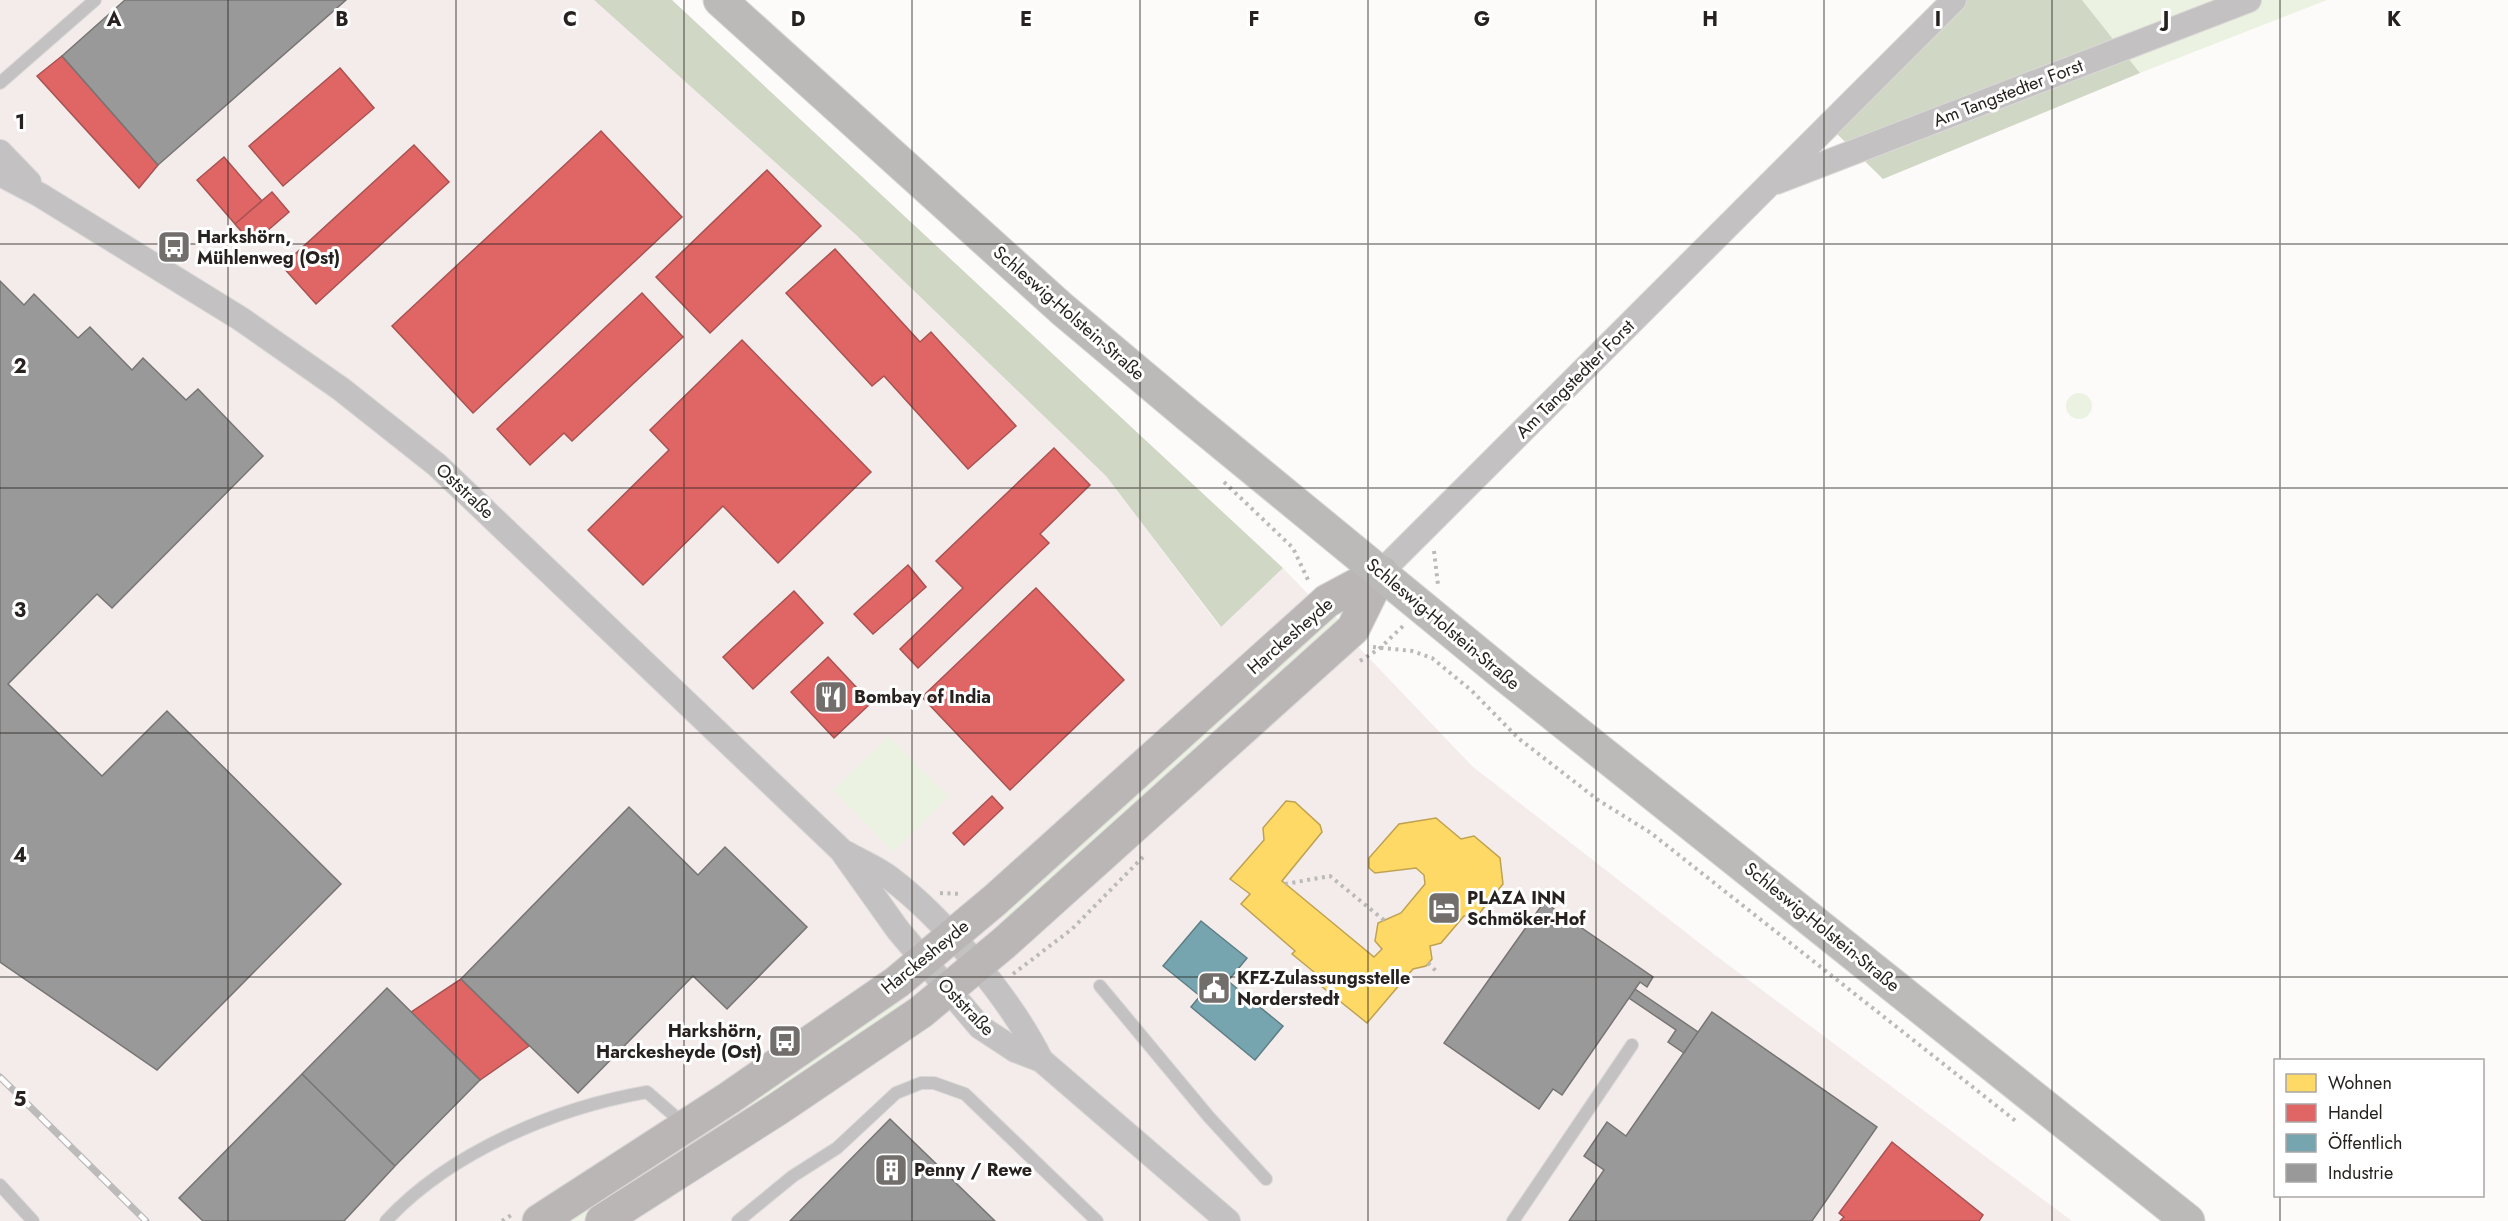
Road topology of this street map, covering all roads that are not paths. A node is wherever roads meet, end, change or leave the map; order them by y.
1 (95, 0) edge
2 (720, 0) edge
3 (1954, 0) edge
4 (2248, 0) edge
5 (0, 83) edge
6 (0, 152) edge
7 (0, 174) edge
8 (1768, 185) junction
9 (40, 195) junction
10 (1382, 572) junction
11 (841, 850) junction
12 (951, 937) junction
13 (923, 961) junction
14 (976, 966) junction
15 (1100, 986) dead end
16 (947, 990) junction
17 (1632, 1045) dead end
18 (1041, 1060) junction
19 (686, 1126) junction
20 (1266, 1179) dead end
21 (0, 1185) edge
22 (33, 1221) edge
23 (386, 1221) edge
24 (539, 1221) edge
25 (602, 1221) edge
26 (738, 1221) edge
27 (1097, 1221) edge
28 (1228, 1221) edge
29 (1513, 1221) edge
30 (2188, 1221) edge

1 - 5 lane
2 - 10 main road, Schleswig-Holstein-Straße
3 - 8 street, Am Tangstedter Forst
4 - 8 street, Am Tangstedter Forst
6 - 9 street, Oststraße
7 - 9 street, Oststraße
8 - 10 street, Am Tangstedter Forst
9 - 11 street, Oststraße
10 - 12 main road, Harckesheyde
10 - 14 main road, Harckesheyde
10 - 30 main road, Schleswig-Holstein-Straße
11 - 12 street, Oststraße
11 - 13 street, Oststraße
12 - 13 main road, Harckesheyde
12 - 14 street, Oststraße
13 - 16 street, Oststraße
13 - 19 main road, Harckesheyde
14 - 16 main road, Harckesheyde
14 - 18 street, Oststraße
15 - 20 lane
16 - 18 street, Oststraße
16 - 25 main road, Harckesheyde
17 - 29 lane
18 - 28 street, Oststraße
19 - 23 lane
19 - 24 main road, Harckesheyde
21 - 22 lane
26 - 27 lane

